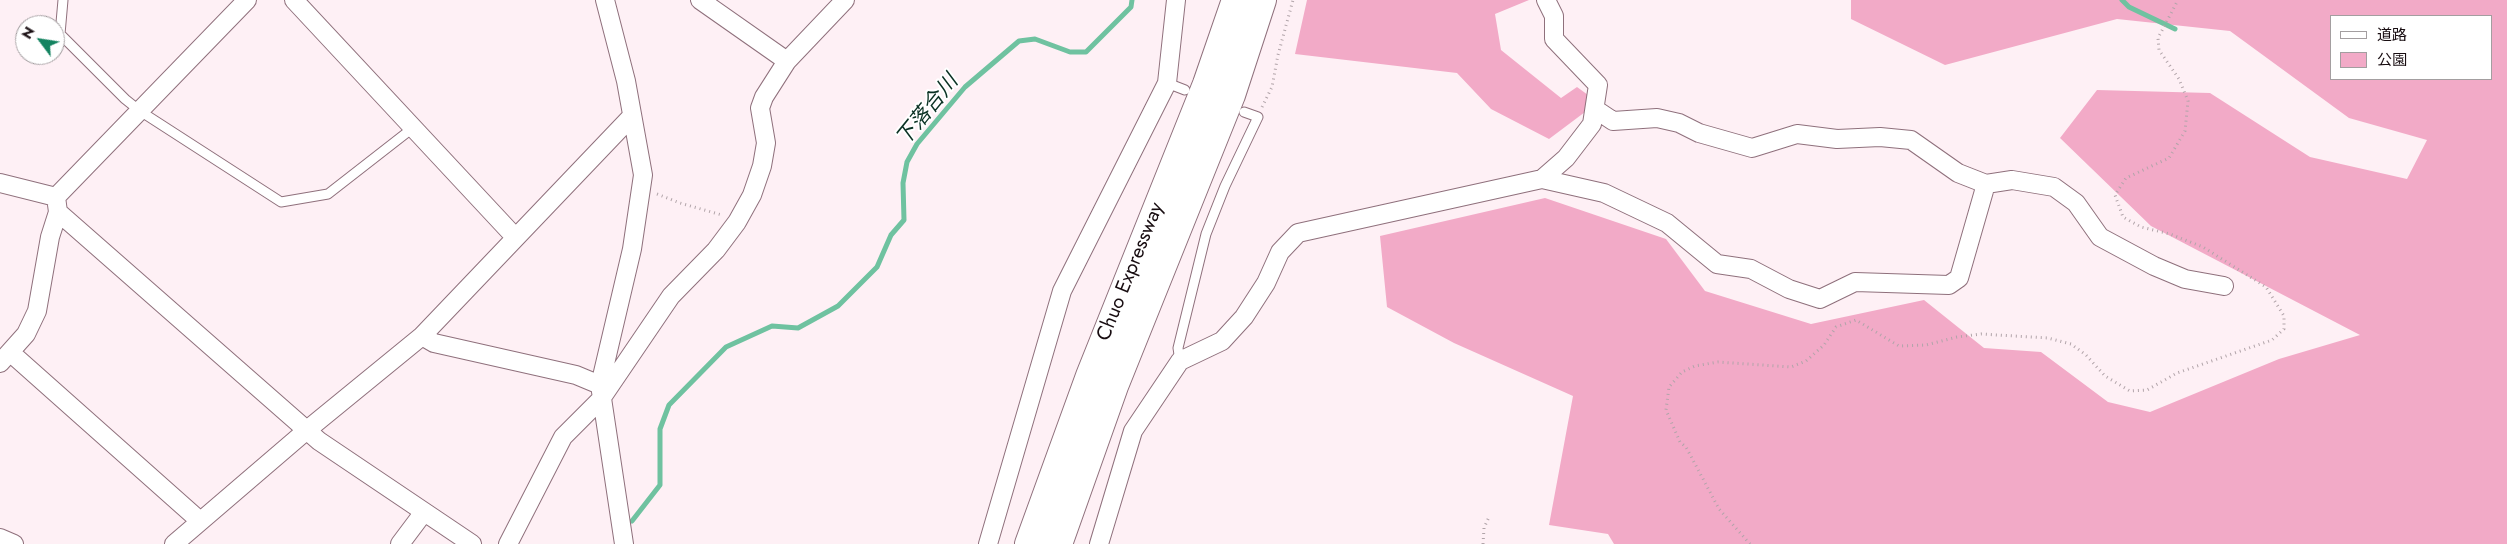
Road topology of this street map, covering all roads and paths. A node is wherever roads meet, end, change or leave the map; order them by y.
1 (62, 0) edge
2 (247, 0) edge
3 (294, 0) edge
4 (605, 0) edge
5 (700, 0) edge
6 (845, 0) edge
7 (1176, 0) edge
8 (1236, 0) edge
9 (1262, 0) edge
10 (1293, 0) edge
11 (1546, 0) edge
12 (2178, 0) edge
13 (787, 61) junction
14 (1167, 83) junction
15 (1186, 90) dead end
16 (1595, 109) junction
17 (140, 111) junction
18 (1244, 112) dead end
19 (632, 116) junction
20 (1258, 117) junction
21 (414, 126) junction
22 (1542, 179) junction
23 (0, 183) edge
24 (1986, 184) junction
25 (642, 187) junction
26 (57, 205) junction
27 (737, 222) junction
28 (516, 237) junction
29 (2224, 286) dead end
30 (422, 336) junction
31 (6, 358) edge
32 (1180, 360) junction
33 (600, 392) junction
34 (307, 430) junction
35 (424, 512) junction
36 (1489, 517) dead end
37 (200, 521) junction
38 (0, 538) edge
39 (14, 544) edge
40 (174, 544) edge
41 (400, 544) edge
42 (472, 544) edge
43 (508, 544) edge
44 (624, 544) edge
45 (988, 544) edge
46 (1029, 544) edge
47 (1058, 544) edge
48 (1099, 544) edge
49 (1483, 544) edge
50 (1750, 544) edge

1 - 17 lane
2 - 17 street
3 - 21 street
4 - 19 street
5 - 13 street
6 - 13 street
7 - 14 street
8 - 46 highway, Chuo Expressway
9 - 47 highway, Chuo Expressway
10 - 20 path
11 - 16 street
12 - 50 path
13 - 27 street
14 - 15 lane
14 - 45 street
16 - 22 street
16 - 24 street
17 - 21 lane
17 - 26 street
18 - 20 lane
19 - 25 street
19 - 28 street
20 - 32 lane
21 - 28 street
22 - 24 street
22 - 32 street
23 - 26 street
24 - 29 street
25 - 27 path
25 - 33 street
26 - 31 street
26 - 34 street
27 - 33 street
28 - 30 street
30 - 33 street
30 - 34 street
31 - 37 street
32 - 48 street
33 - 43 street
33 - 44 street
34 - 35 street
34 - 37 street
35 - 41 street
35 - 42 street
36 - 49 path
37 - 40 street
38 - 39 street

